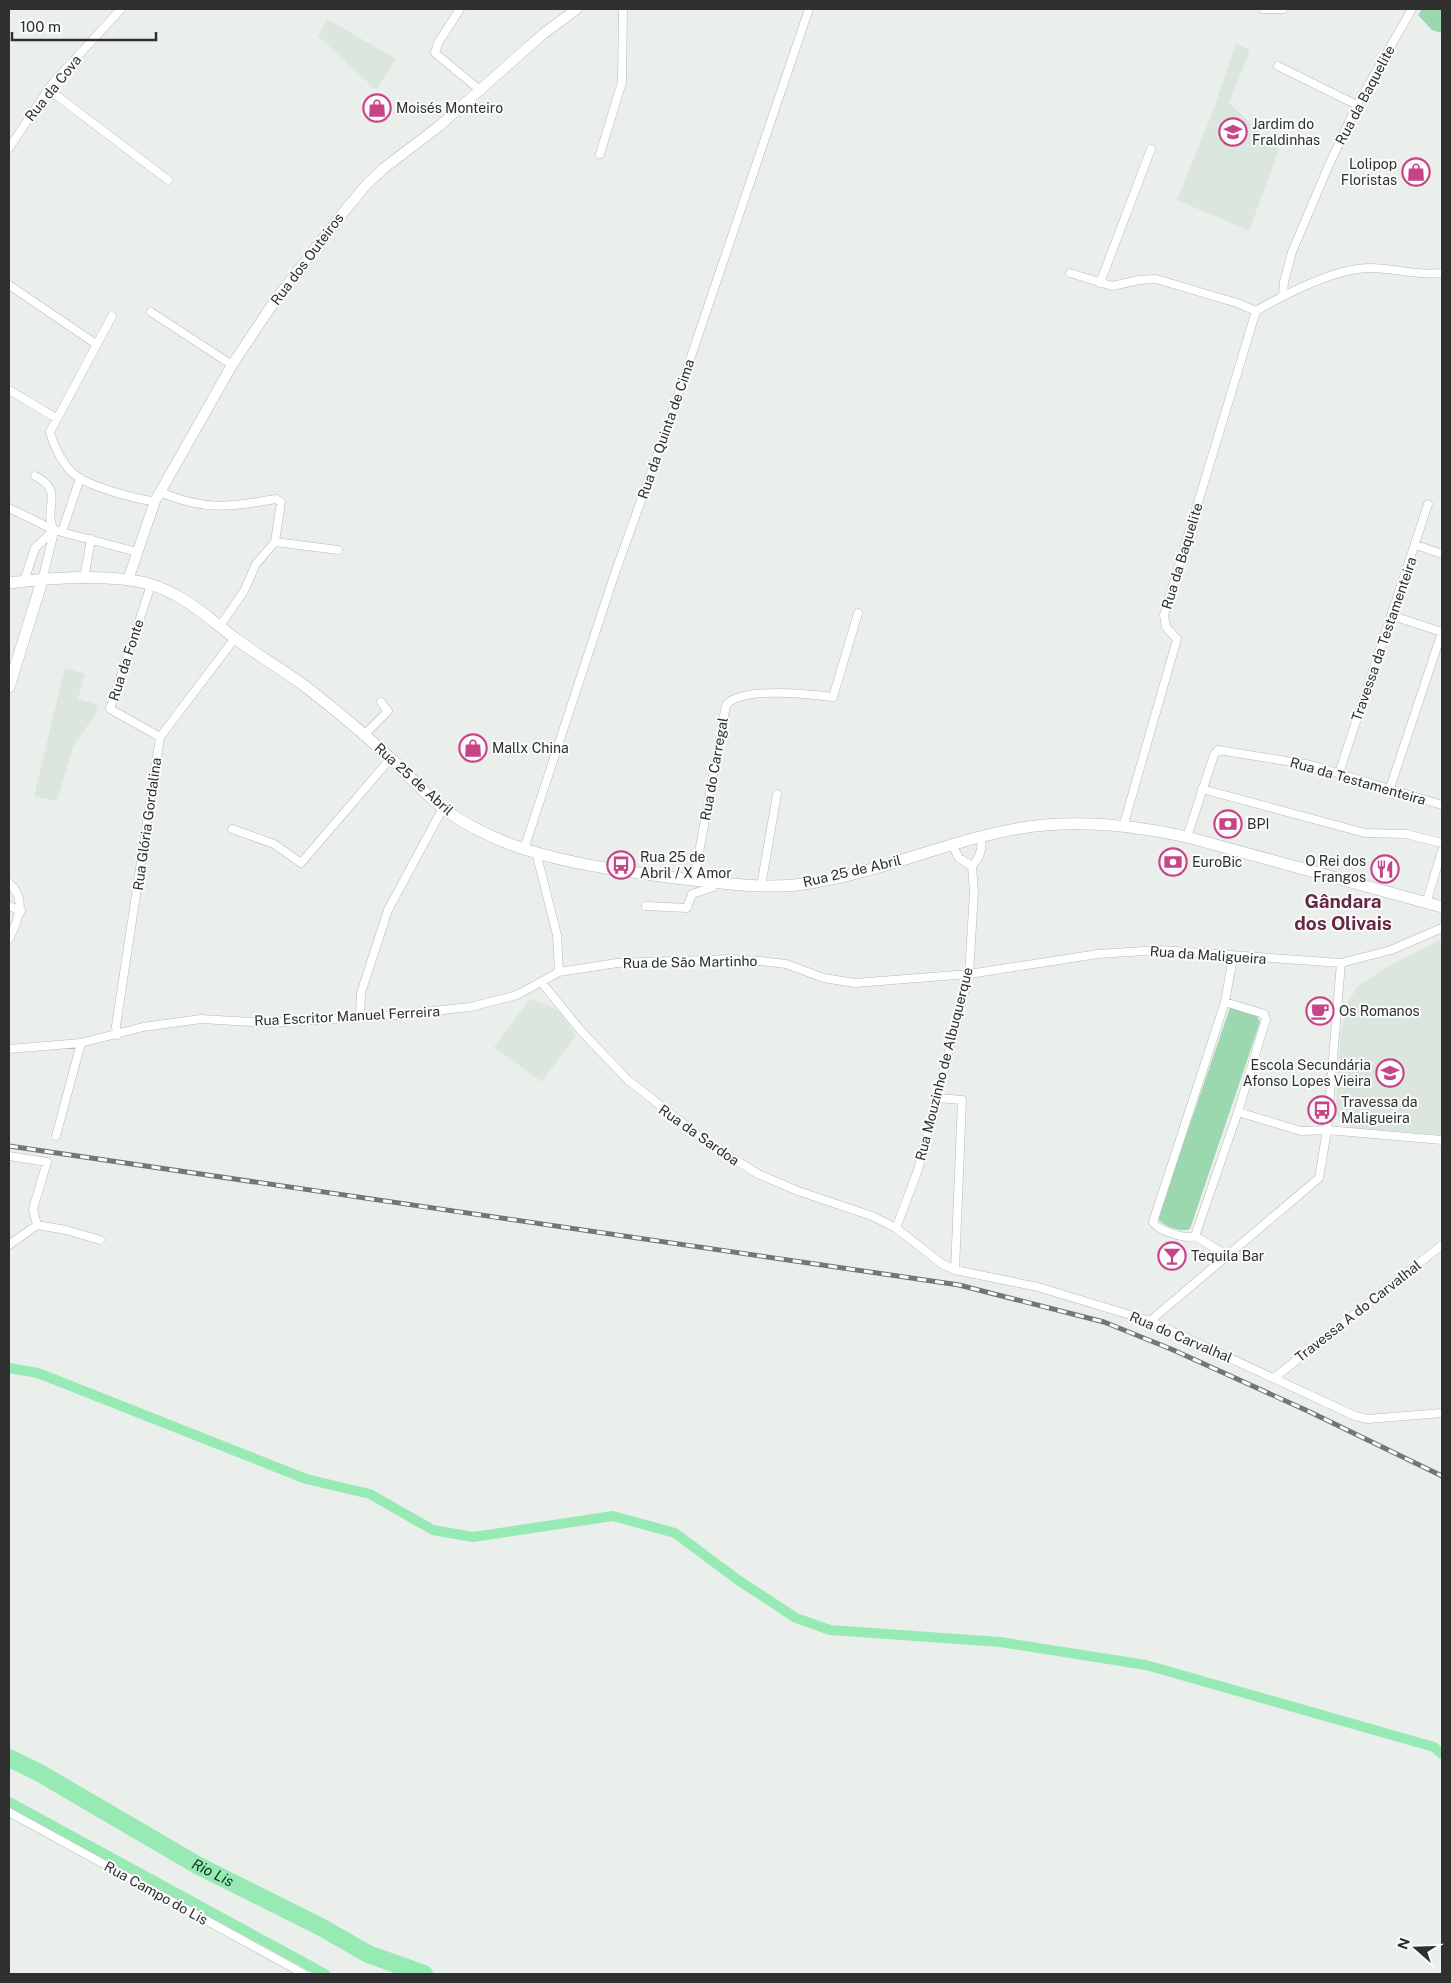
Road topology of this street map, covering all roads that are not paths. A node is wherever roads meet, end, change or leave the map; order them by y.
1 (121, 9) edge
2 (460, 9) edge
3 (577, 9) edge
4 (624, 9) edge
5 (809, 9) edge
6 (1263, 9) edge
7 (1283, 9) edge
8 (1412, 9) edge
9 (1278, 66) dead end
10 (48, 89) junction
11 (481, 91) junction
12 (1357, 105) junction
13 (9, 148) edge
14 (1151, 149) dead end
15 (600, 154) dead end
16 (168, 180) dead end
17 (1070, 273) dead end
18 (1442, 273) edge
19 (1100, 282) junction
20 (9, 285) edge
21 (1283, 295) junction
22 (1256, 311) junction
23 (152, 312) dead end
24 (112, 316) dead end
25 (96, 344) junction
26 (232, 365) junction
27 (9, 390) edge
28 (56, 418) junction
29 (35, 476) dead end
30 (80, 478) junction
31 (158, 497) junction
32 (1428, 504) dead end
33 (9, 508) edge
34 (58, 531) junction
35 (91, 539) junction
36 (275, 542) junction
37 (1416, 546) junction
38 (338, 550) dead end
39 (136, 552) junction
40 (1442, 554) edge
41 (84, 579) junction
42 (128, 580) junction
43 (42, 581) junction
44 (24, 582) junction
45 (9, 583) edge
46 (151, 585) junction
47 (858, 613) dead end
48 (1393, 616) junction
49 (220, 626) junction
50 (235, 638) junction
51 (9, 687) edge
52 (832, 697) junction
53 (842, 699) dead end
54 (381, 702) dead end
55 (364, 735) junction
56 (160, 737) junction
57 (391, 758) junction
58 (1339, 773) junction
59 (1390, 788) junction
60 (1202, 789) junction
61 (777, 794) dead end
62 (1442, 805) edge
63 (443, 808) junction
64 (1124, 827) junction
65 (232, 829) dead end
66 (981, 837) junction
67 (1187, 837) junction
68 (1442, 843) edge
69 (952, 845) junction
70 (524, 849) junction
71 (1442, 851) edge
72 (536, 852) junction
73 (972, 866) junction
74 (694, 880) junction
75 (716, 882) junction
76 (9, 883) edge
77 (761, 886) junction
78 (1426, 903) junction
79 (9, 906) edge
80 (646, 906) dead end
81 (1442, 907) edge
82 (20, 911) junction
83 (1442, 928) edge
84 (9, 939) edge
85 (1233, 957) junction
86 (1341, 963) junction
87 (559, 972) junction
88 (969, 974) junction
89 (542, 983) junction
90 (1225, 1002) junction
91 (360, 1016) junction
92 (117, 1035) junction
93 (81, 1043) junction
94 (9, 1049) edge
95 (937, 1098) junction
96 (1238, 1112) junction
97 (1327, 1130) junction
98 (56, 1136) dead end
99 (1442, 1140) edge
100 (9, 1156) edge
101 (37, 1225) junction
102 (896, 1228) junction
103 (1195, 1236) junction
104 (100, 1240) dead end
105 (9, 1245) edge
106 (1442, 1245) edge
107 (1226, 1255) junction
108 (955, 1270) junction
109 (1150, 1321) junction
110 (1274, 1378) junction
111 (1442, 1413) edge
112 (9, 1812) edge
113 (304, 1974) edge

1 - 10 street, Rua da Cova
2 - 11 street
3 - 11 street, Rua dos Outeiros
4 - 15 street
5 - 70 street, Rua da Quinta de Cima
6 - 7 street
8 - 12 street, Rua da Baquelite
9 - 12 street
10 - 13 street, Rua da Cova
10 - 16 street
11 - 26 street, Rua dos Outeiros
12 - 21 street, Rua da Baquelite
14 - 19 street
17 - 19 street
18 - 21 street
19 - 22 street
20 - 25 street
21 - 22 street
22 - 64 street, Rua da Baquelite
23 - 26 street
24 - 25 street
25 - 28 street
26 - 31 street, Rua dos Outeiros
27 - 28 street
28 - 30 street
29 - 34 street
30 - 31 street
30 - 34 street
31 - 36 street
31 - 39 street, Rua dos Outeiros
32 - 37 street, Travessa da Testamenteira
33 - 34 street
34 - 35 street
34 - 43 street
34 - 44 street
35 - 39 street
35 - 41 street
36 - 38 street
36 - 49 street
37 - 40 street
37 - 48 street, Travessa da Testamenteira
39 - 42 street, Rua dos Outeiros
41 - 42 main road, Rua 25 de Abril
41 - 43 main road, Rua 25 de Abril
42 - 46 main road, Rua 25 de Abril
43 - 44 main road, Rua 25 de Abril
43 - 51 main road
44 - 45 main road, Rua 25 de Abril
46 - 49 main road, Rua 25 de Abril
46 - 56 street, Rua da Fonte
47 - 52 street
48 - 58 street, Travessa da Testamenteira
48 - 59 street
49 - 50 main road, Rua 25 de Abril
50 - 55 main road, Rua 25 de Abril
50 - 56 street, Rua Glória Gordalina
52 - 53 street, Rua do Carregal
52 - 74 street, Rua do Carregal
54 - 55 street
55 - 57 main road, Rua 25 de Abril
56 - 92 street, Rua Glória Gordalina
57 - 63 main road, Rua 25 de Abril
57 - 65 street
58 - 59 street, Rua da Testamenteira
58 - 60 street, Rua da Testamenteira
59 - 62 street, Rua da Testamenteira
60 - 67 street, Rua da Testamenteira
60 - 68 street
61 - 77 street
63 - 70 main road, Rua 25 de Abril
63 - 91 street
64 - 66 main road, Rua 25 de Abril
64 - 67 main road, Rua 25 de Abril
66 - 69 main road, Rua 25 de Abril
66 - 73 street, Rua Mouzinho de Albuquerque
67 - 78 main road, Rua 25 de Abril
69 - 73 street
69 - 77 main road, Rua 25 de Abril
70 - 72 main road, Rua 25 de Abril
71 - 78 street
72 - 74 main road, Rua 25 de Abril
72 - 87 street
73 - 88 street, Rua Mouzinho de Albuquerque
74 - 75 main road, Rua 25 de Abril
75 - 77 main road, Rua 25 de Abril
75 - 80 street
76 - 82 street
78 - 81 main road, Rua 25 de Abril
79 - 82 street
82 - 84 street
83 - 86 street, Rua da Maligueira
85 - 86 street, Rua da Maligueira
85 - 88 street, Rua da Maligueira
85 - 90 street
86 - 97 street
87 - 88 street, Rua de São Martinho
87 - 89 street, Rua Escritor Manuel Ferreira
88 - 95 street, Rua Mouzinho de Albuquerque
89 - 91 street, Rua Escritor Manuel Ferreira
89 - 102 street, Rua da Sardoa
90 - 96 street
90 - 103 street
91 - 92 street, Rua Escritor Manuel Ferreira
92 - 93 street, Rua Escritor Manuel Ferreira
93 - 94 street, Rua Escritor Manuel Ferreira
93 - 98 street
95 - 102 street, Rua Mouzinho de Albuquerque
95 - 108 street
96 - 97 street
96 - 103 street
97 - 99 street
97 - 107 street
100 - 101 street
101 - 104 street
101 - 105 street
102 - 108 street, Rua do Carvalhal
103 - 107 street
106 - 110 street, Travessa A do Carvalhal
107 - 109 street
108 - 109 street, Rua do Carvalhal
109 - 110 street, Rua do Carvalhal
110 - 111 street, Rua do Carvalhal
112 - 113 street, Rua Campo do Lis

